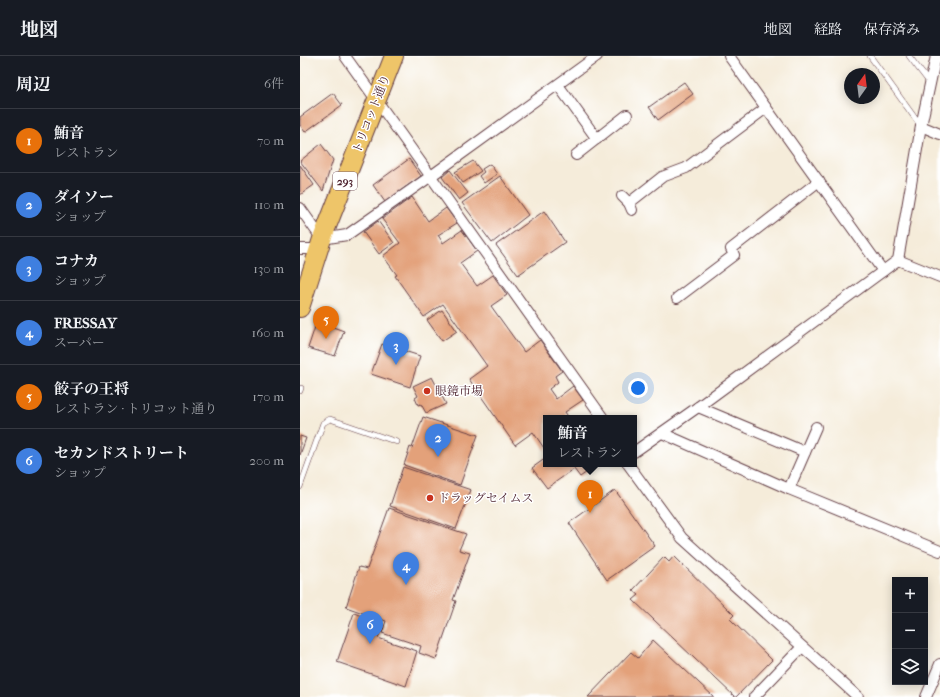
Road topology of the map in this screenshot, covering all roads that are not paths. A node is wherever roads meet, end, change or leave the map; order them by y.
1 (345, 56) edge
2 (394, 56) edge
3 (597, 56) edge
4 (729, 56) edge
5 (870, 56) edge
6 (909, 56) edge
7 (936, 56) edge
8 (930, 83) junction
9 (558, 85) junction
10 (377, 100) junction
11 (766, 108) junction
12 (627, 115) dead end
13 (921, 126) junction
14 (940, 134) edge
15 (597, 139) junction
16 (576, 155) dead end
17 (431, 176) junction
18 (819, 181) junction
19 (628, 203) dead end
20 (300, 208) edge
21 (320, 244) junction
22 (300, 249) edge
23 (898, 260) junction
24 (883, 271) junction
25 (940, 277) edge
26 (677, 298) dead end
27 (300, 308) edge
28 (698, 408) junction
29 (601, 415) edge
30 (816, 427) dead end
31 (662, 433) junction
32 (397, 442) dead end
33 (637, 450) edge
34 (805, 452) junction
35 (630, 467) edge
36 (300, 486) edge
37 (789, 489) junction
38 (940, 551) edge
39 (802, 647) junction
40 (940, 664) edge
41 (754, 697) edge
42 (858, 697) edge
43 (926, 697) edge

1 - 10 street
2 - 10 highway, トリコット通り / 293
3 - 9 street
4 - 11 street
5 - 13 lane
6 - 8 lane
7 - 8 street
8 - 13 street
9 - 15 street
9 - 17 street
10 - 17 street
10 - 21 highway, トリコット通り / 293
11 - 18 street
11 - 19 street
12 - 15 street
13 - 14 street
13 - 23 street
15 - 16 street
17 - 21 street
17 - 29 street
18 - 24 street
18 - 26 street
20 - 21 street
21 - 22 street
21 - 27 highway, トリコット通り / 293
23 - 24 street
23 - 25 street
24 - 28 street
28 - 31 street
28 - 34 street
30 - 34 street
31 - 33 street
31 - 37 street
32 - 36 lane
34 - 37 street
35 - 39 street
37 - 38 street
39 - 41 street
39 - 42 street
40 - 43 street

